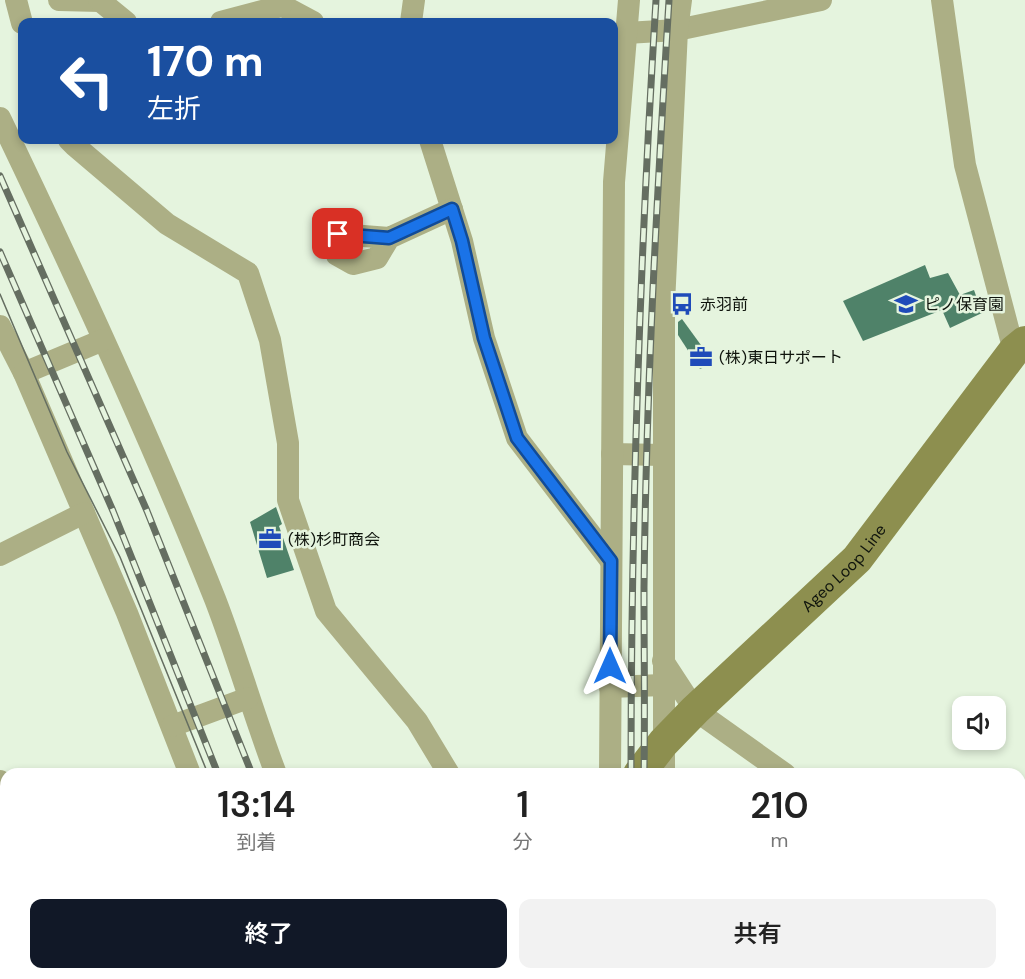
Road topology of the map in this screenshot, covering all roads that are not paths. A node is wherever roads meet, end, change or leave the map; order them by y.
1 (16, 0) edge
2 (59, 0) edge
3 (100, 0) edge
4 (414, 0) edge
5 (629, 0) edge
6 (681, 0) edge
7 (821, 0) edge
8 (942, 0) edge
9 (276, 3) edge
10 (21, 18) edge
11 (121, 18) edge
12 (233, 18) edge
13 (305, 18) edge
14 (412, 18) edge
15 (677, 30) junction
16 (620, 35) edge
17 (618, 84) edge
18 (0, 118) edge
19 (72, 144) edge
20 (431, 144) edge
21 (616, 144) edge
22 (452, 209) junction
23 (389, 238) dead end
24 (0, 326) edge
25 (103, 340) junction
26 (1019, 346) edge
27 (24, 373) junction
28 (612, 454) junction
29 (663, 455) junction
30 (84, 513) junction
31 (0, 555) edge
32 (611, 561) junction
33 (663, 661) junction
34 (663, 685) junction
35 (610, 687) junction
36 (248, 698) junction
37 (695, 710) junction
38 (172, 726) junction
39 (663, 743) junction
40 (188, 768) edge
41 (274, 768) edge
42 (445, 768) edge
43 (610, 768) edge
44 (644, 768) edge
45 (664, 768) edge
46 (776, 768) edge

1 - 10 street
2 - 3 street
3 - 11 street
4 - 14 street
5 - 16 street
6 - 15 street
7 - 15 street
8 - 26 street
9 - 12 street
9 - 13 street
15 - 16 street
15 - 29 street
16 - 17 street
18 - 25 street
19 - 42 street
20 - 22 street
21 - 28 street
22 - 23 street
22 - 32 street
24 - 27 street
25 - 27 street
25 - 36 street
26 - 37 main road, Ageo Loop Line
27 - 30 street
28 - 29 street
28 - 32 street
29 - 33 street
30 - 31 street
30 - 38 street
32 - 35 street
33 - 34 street
33 - 37 street
34 - 35 street
34 - 39 street
35 - 43 street
36 - 38 street
36 - 41 street
37 - 39 main road, Ageo Loop Line
37 - 46 street
38 - 40 street
39 - 44 main road, Ageo Loop Line
39 - 45 street

